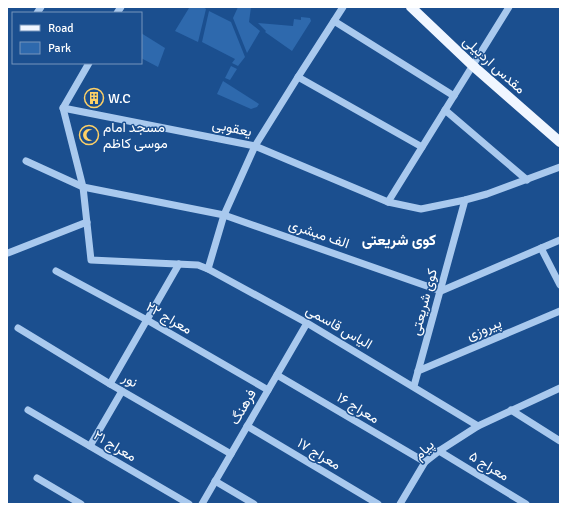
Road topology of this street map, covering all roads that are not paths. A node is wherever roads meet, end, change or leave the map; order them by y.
1 (343, 7) edge
2 (411, 7) edge
3 (506, 8) edge
4 (334, 21) junction
5 (88, 64) edge
6 (472, 65) junction
7 (298, 77) junction
8 (454, 96) junction
9 (63, 108) junction
10 (445, 110) junction
11 (560, 142) edge
12 (255, 146) junction
13 (422, 147) junction
14 (26, 161) dead end
15 (560, 166) edge
16 (527, 180) junction
17 (83, 187) junction
18 (465, 200) junction
19 (388, 202) junction
20 (224, 215) junction
21 (86, 222) junction
22 (560, 240) edge
23 (541, 248) junction
24 (8, 253) dead end
25 (179, 264) junction
26 (208, 269) junction
27 (56, 271) dead end
28 (560, 285) edge
29 (441, 291) junction
30 (560, 312) edge
31 (147, 320) junction
32 (307, 323) junction
33 (18, 328) dead end
34 (418, 371) junction
35 (277, 375) junction
36 (110, 384) junction
37 (414, 386) junction
38 (560, 388) edge
39 (122, 390) junction
40 (268, 390) junction
41 (28, 410) dead end
42 (511, 410) junction
43 (247, 426) junction
44 (478, 426) junction
45 (560, 441) edge
46 (90, 446) junction
47 (439, 451) junction
48 (231, 454) junction
49 (425, 462) junction
50 (37, 478) dead end
51 (215, 481) junction
52 (81, 504) edge
53 (189, 504) edge
54 (202, 504) edge
55 (254, 504) edge
56 (378, 504) edge
57 (400, 504) edge
58 (526, 504) edge

1 - 4 street
2 - 6 main road, مقدس اردبیلی
3 - 6 street
4 - 7 street
4 - 8 street
5 - 9 street
6 - 8 street
6 - 11 main road, مقدس اردبیلی
7 - 12 street
7 - 13 street
8 - 10 street
9 - 12 street, یعقوبی
9 - 17 street
10 - 13 street
10 - 16 street
12 - 19 street, یعقوبی
12 - 20 street
13 - 19 street
14 - 17 street, الف مبشری
15 - 16 street, یعقوبی
16 - 18 street, یعقوبی
17 - 20 street, الف مبشری
17 - 21 street
18 - 19 street, یعقوبی
18 - 29 street, کوی شریعتی
20 - 26 street
20 - 29 street, الف مبشری
21 - 24 street
21 - 25 street, الیاس قاسمی
22 - 23 street
23 - 28 street
23 - 29 street
25 - 26 street, الیاس قاسمی
25 - 31 street
26 - 32 street, الیاس قاسمی
27 - 31 street, معراج ۲۲
29 - 34 street, کوی شریعتی
30 - 34 street, پیروزی
31 - 36 street
31 - 40 street, معراج ۲۲
32 - 35 street, فرهنگ
32 - 37 street, الیاس قاسمی
33 - 36 street, نور
34 - 37 street, کوی شریعتی
35 - 40 street, فرهنگ
35 - 49 street, معراج ۱۶
36 - 39 street, نور
37 - 44 street, الیاس قاسمی
38 - 42 street
39 - 46 street
39 - 48 street, نور
40 - 43 street, فرهنگ
41 - 46 street, معراج ۲۱
42 - 44 street
42 - 45 street
43 - 48 street, فرهنگ
43 - 56 street, معراج ۱۷
44 - 47 street, پیام
46 - 53 street, معراج ۲۱
47 - 49 street, پیام
47 - 58 street, معراج ۵
48 - 51 street, فرهنگ
49 - 57 street, پیام
50 - 52 street
51 - 54 street, فرهنگ
51 - 55 street

